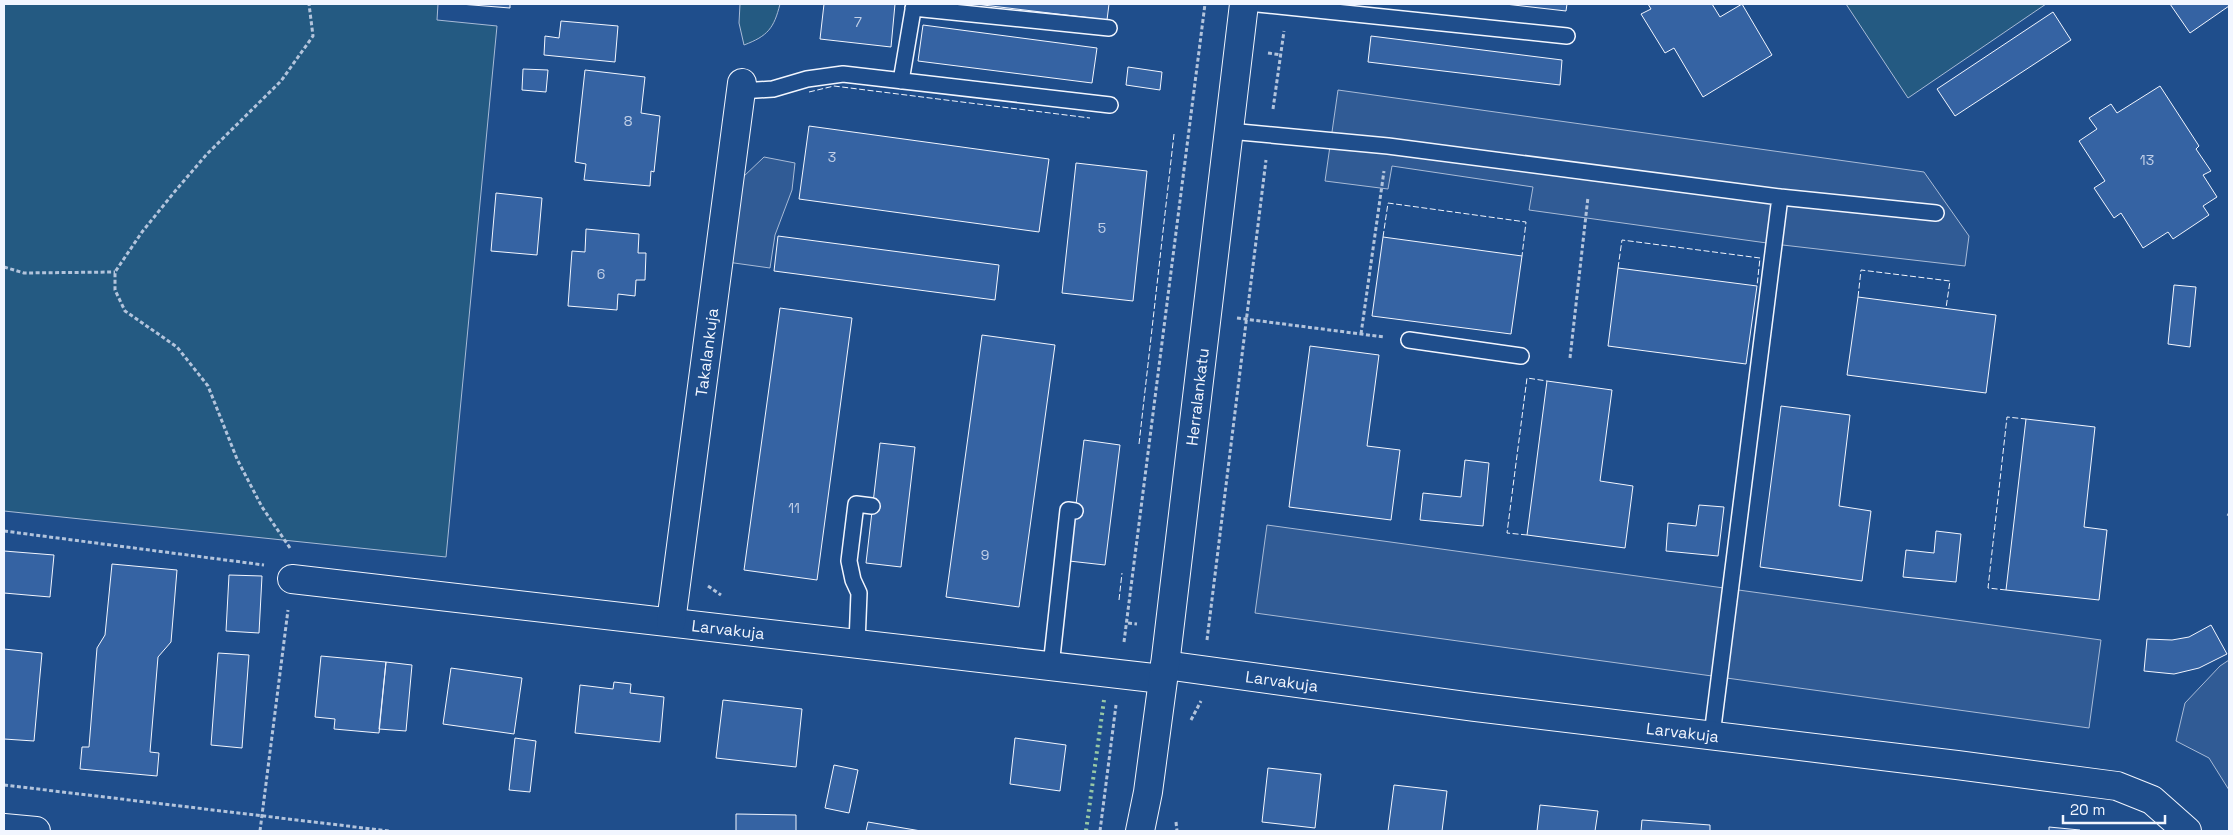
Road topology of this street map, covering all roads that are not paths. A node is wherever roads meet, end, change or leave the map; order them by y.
1 (1244, 4) edge
2 (1258, 4) edge
3 (914, 6) edge
4 (1109, 28) dead end
5 (1567, 36) dead end
6 (901, 81) junction
7 (742, 87) joint
8 (1110, 105) dead end
9 (1229, 132) junction
10 (1780, 198) junction
11 (1936, 213) dead end
12 (1409, 340) road end
13 (1521, 356) dead end
14 (872, 506) dead end
15 (1075, 511) dead end
16 (294, 566) road end
17 (671, 622) junction
18 (857, 643) junction
19 (1051, 666) junction
20 (1164, 672) junction
21 (1712, 735) junction
22 (1148, 792) junction
23 (1166, 823) edge
24 (4, 828) edge
25 (36, 831) edge
26 (1140, 831) edge
27 (2187, 831) edge

1 - 9 street, Herralankatu
2 - 5 lane
3 - 4 lane
3 - 6 lane
6 - 7 lane
6 - 8 lane
7 - 17 street, Takalankuja
9 - 10 lane
9 - 20 street, Herralankatu
10 - 11 lane
10 - 21 lane
12 - 13 lane
14 - 18 lane
15 - 19 lane
16 - 17 street, Larvakuja
17 - 18 street, Larvakuja
18 - 19 street, Larvakuja
19 - 20 street, Larvakuja
20 - 21 street, Larvakuja
20 - 22 street, Herralankatu
21 - 27 street, Larvakuja
22 - 23 street, Herralankatu
22 - 26 street, Herralankatu
24 - 25 street

